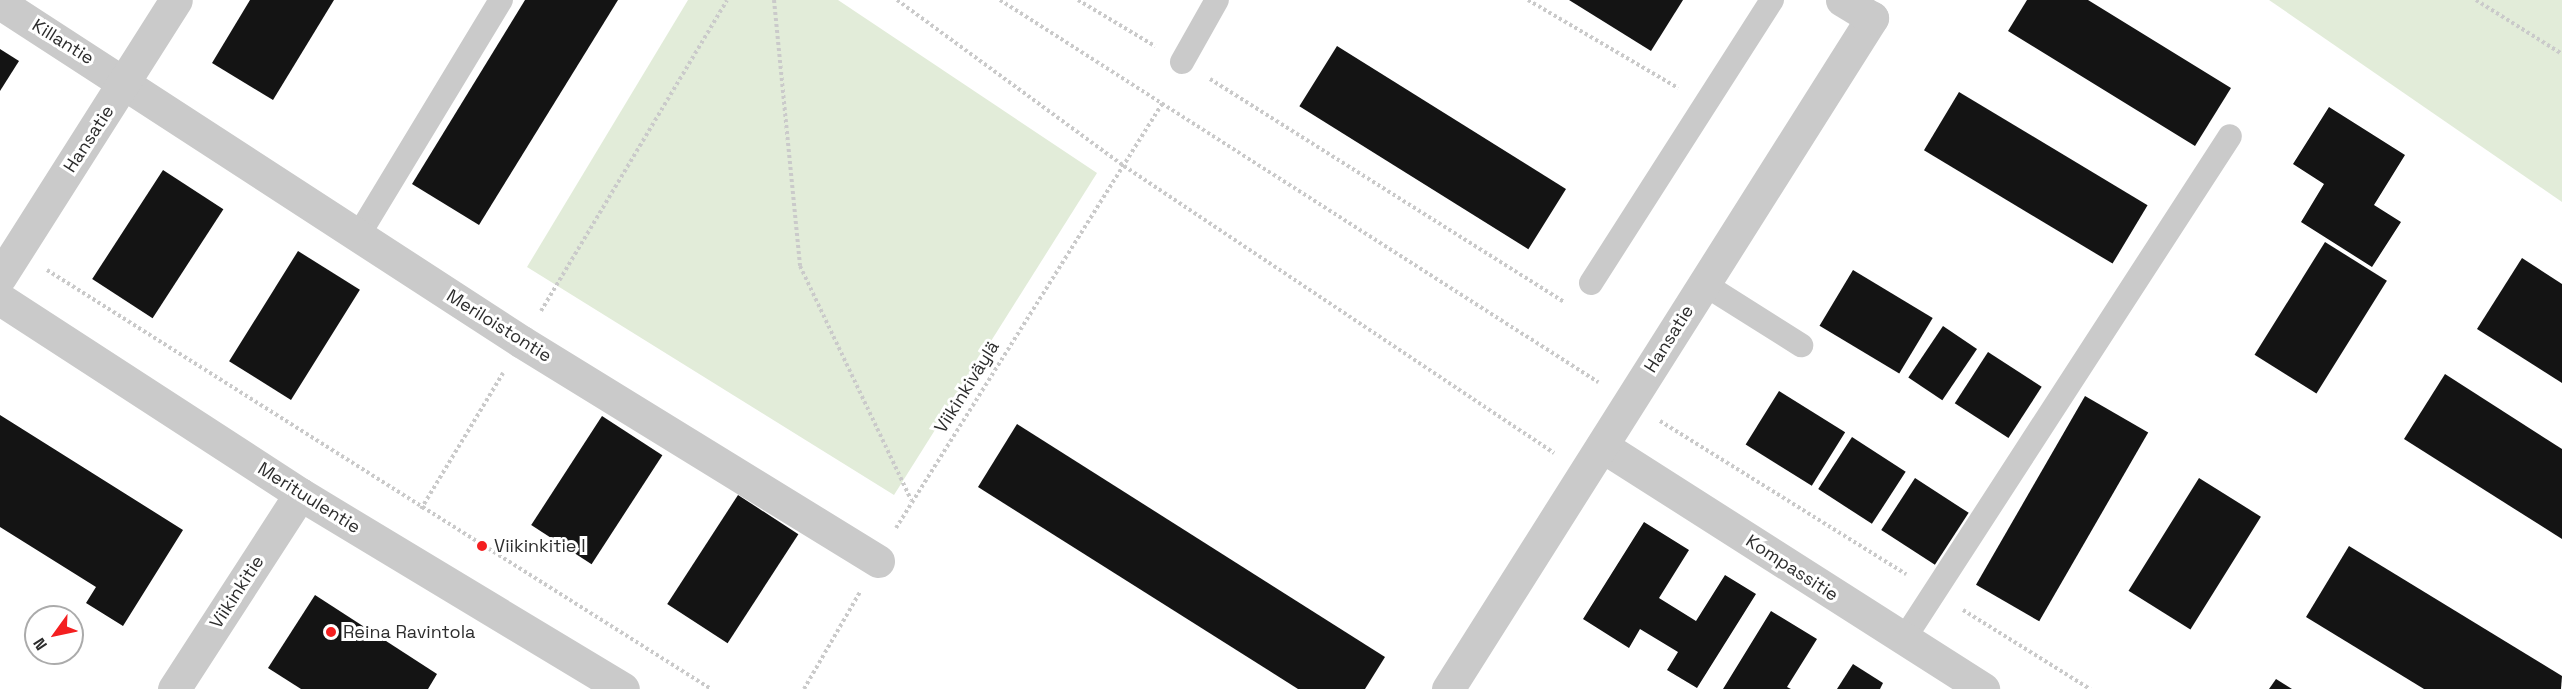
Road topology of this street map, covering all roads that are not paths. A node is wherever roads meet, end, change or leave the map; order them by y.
1 (176, 0) edge
2 (501, 0) edge
3 (1217, 0) edge
4 (1772, 0) edge
5 (1842, 0) edge
6 (0, 3) edge
7 (1182, 62) road end
8 (126, 82) junction
9 (2230, 136) dead end
10 (358, 236) junction
11 (8, 264) edge
12 (1591, 283) road end
13 (1704, 284) junction
14 (0, 299) edge
15 (1801, 345) dead end
16 (1602, 446) junction
17 (300, 494) junction
18 (878, 561) road end
19 (1904, 639) junction
20 (174, 689) edge
21 (622, 689) edge
22 (1448, 689) edge
23 (1983, 689) edge

1 - 8 street, Hansatie
2 - 10 lane
3 - 7 lane
4 - 12 lane
5 - 13 street, Hansatie
6 - 8 street, Killantie
8 - 10 street, Meriloistontie
8 - 11 street, Hansatie
9 - 19 lane
10 - 18 street, Meriloistontie
13 - 15 lane
13 - 16 street, Hansatie
14 - 17 street, Merituulentie
16 - 19 street, Kompassitie
16 - 22 street, Hansatie
17 - 20 street, Viikinkitie
17 - 21 street, Merituulentie
19 - 23 street, Kompassitie

